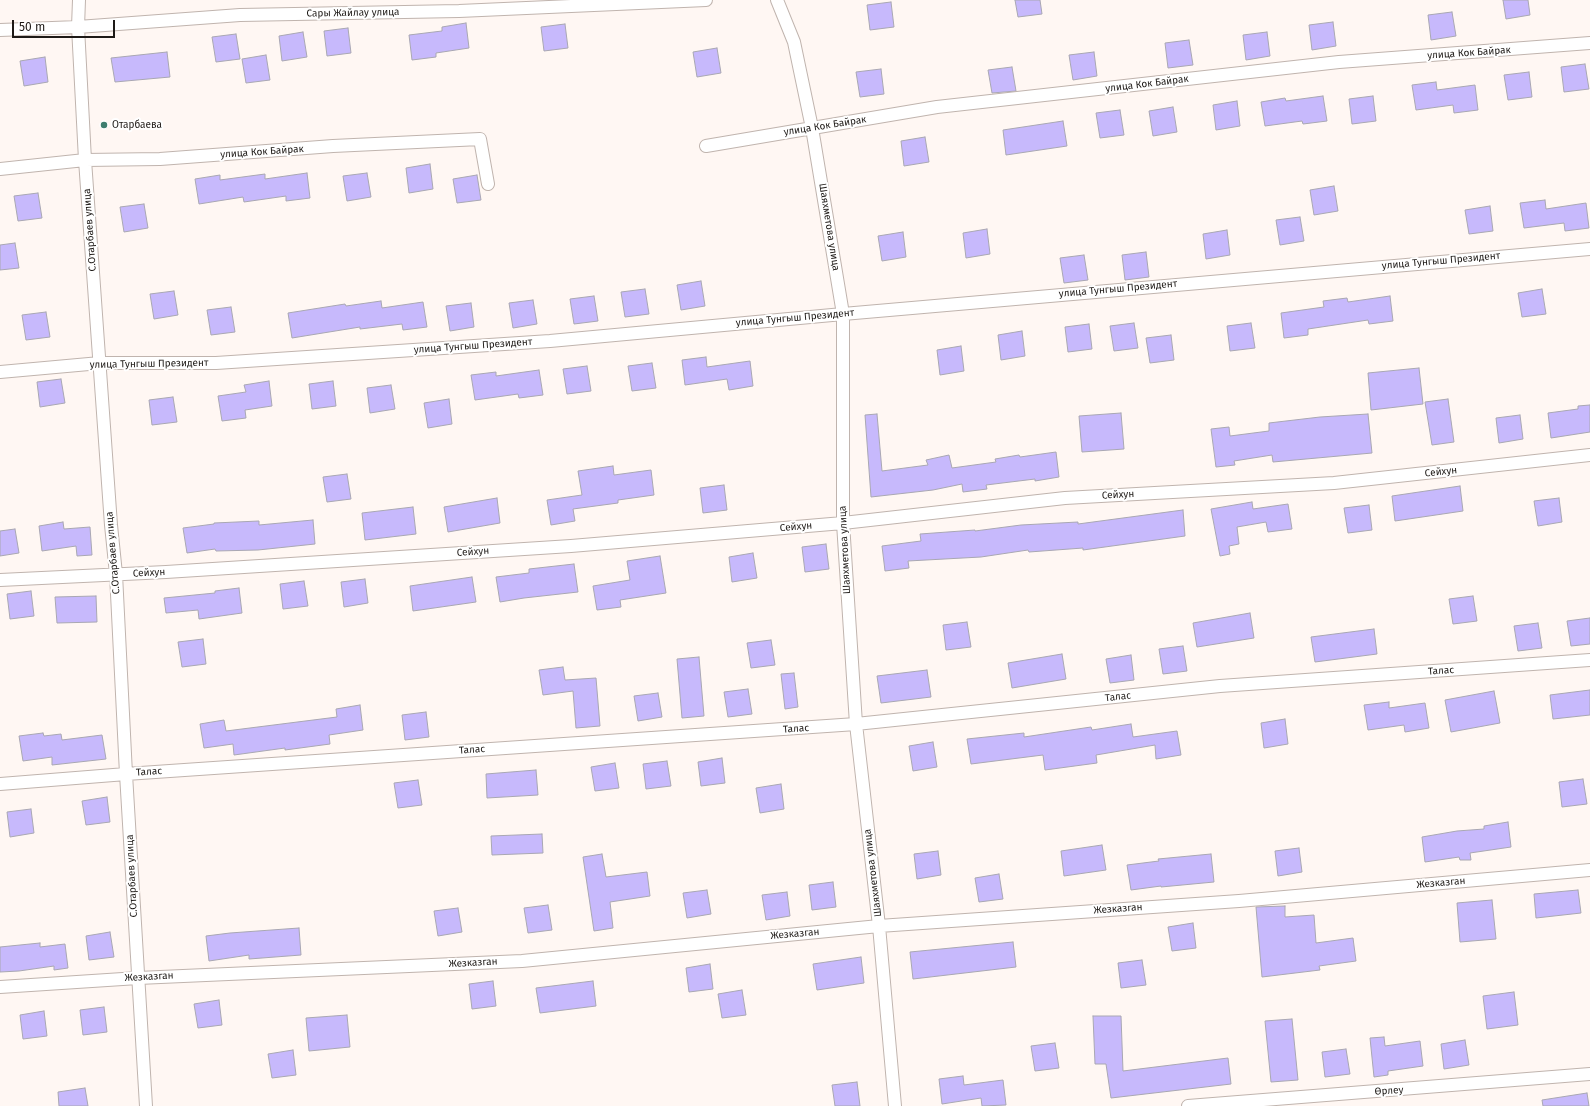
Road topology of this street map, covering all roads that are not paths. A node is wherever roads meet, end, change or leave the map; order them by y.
1 (78, 0) edge
2 (706, 0) edge
3 (776, 0) edge
4 (78, 27) junction
5 (0, 30) edge
6 (1590, 43) edge
7 (812, 128) junction
8 (706, 146) dead end
9 (85, 160) junction
10 (0, 169) edge
11 (488, 184) dead end
12 (1590, 249) edge
13 (843, 314) junction
14 (100, 363) junction
15 (0, 372) edge
16 (1590, 455) edge
17 (843, 523) junction
18 (116, 574) junction
19 (0, 580) edge
20 (1590, 660) edge
21 (856, 724) junction
22 (126, 774) junction
23 (0, 784) edge
24 (1590, 870) edge
25 (879, 926) junction
26 (138, 978) junction
27 (0, 987) edge
28 (1590, 1074) edge
29 (146, 1106) edge
30 (895, 1106) edge
31 (1188, 1106) edge

1 - 4 street, С.Отарбаев улица
2 - 4 street, Сары Жайлау улица
3 - 7 street, Шаяхметова улица
4 - 5 street, Сары Жайлау улица
4 - 9 street, С.Отарбаев улица
6 - 7 street, улица Кок Байрак
7 - 8 street, улица Кок Байрак
7 - 13 street, Шаяхметова улица
9 - 10 street, улица Кок Байрак
9 - 11 street, улица Кок Байрак
9 - 14 street, С.Отарбаев улица
12 - 13 street, улица Тунгыш Президент
13 - 14 street, улица Тунгыш Президент
13 - 17 street, Шаяхметова улица
14 - 15 street, улица Тунгыш Президент
14 - 18 street, С.Отарбаев улица
16 - 17 street, Сейхун
17 - 18 street, Сейхун
17 - 21 street, Шаяхметова улица
18 - 19 street, Сейхун
18 - 22 street, С.Отарбаев улица
20 - 21 street, Талас
21 - 22 street, Талас
21 - 25 street, Шаяхметова улица
22 - 23 street, Талас
22 - 26 street, С.Отарбаев улица
24 - 25 street, Жезказган
25 - 26 street, Жезказган
25 - 30 street, Шаяхметова улица
26 - 27 street, Жезказган
26 - 29 street, С.Отарбаев улица
28 - 31 street, Өрлеу

